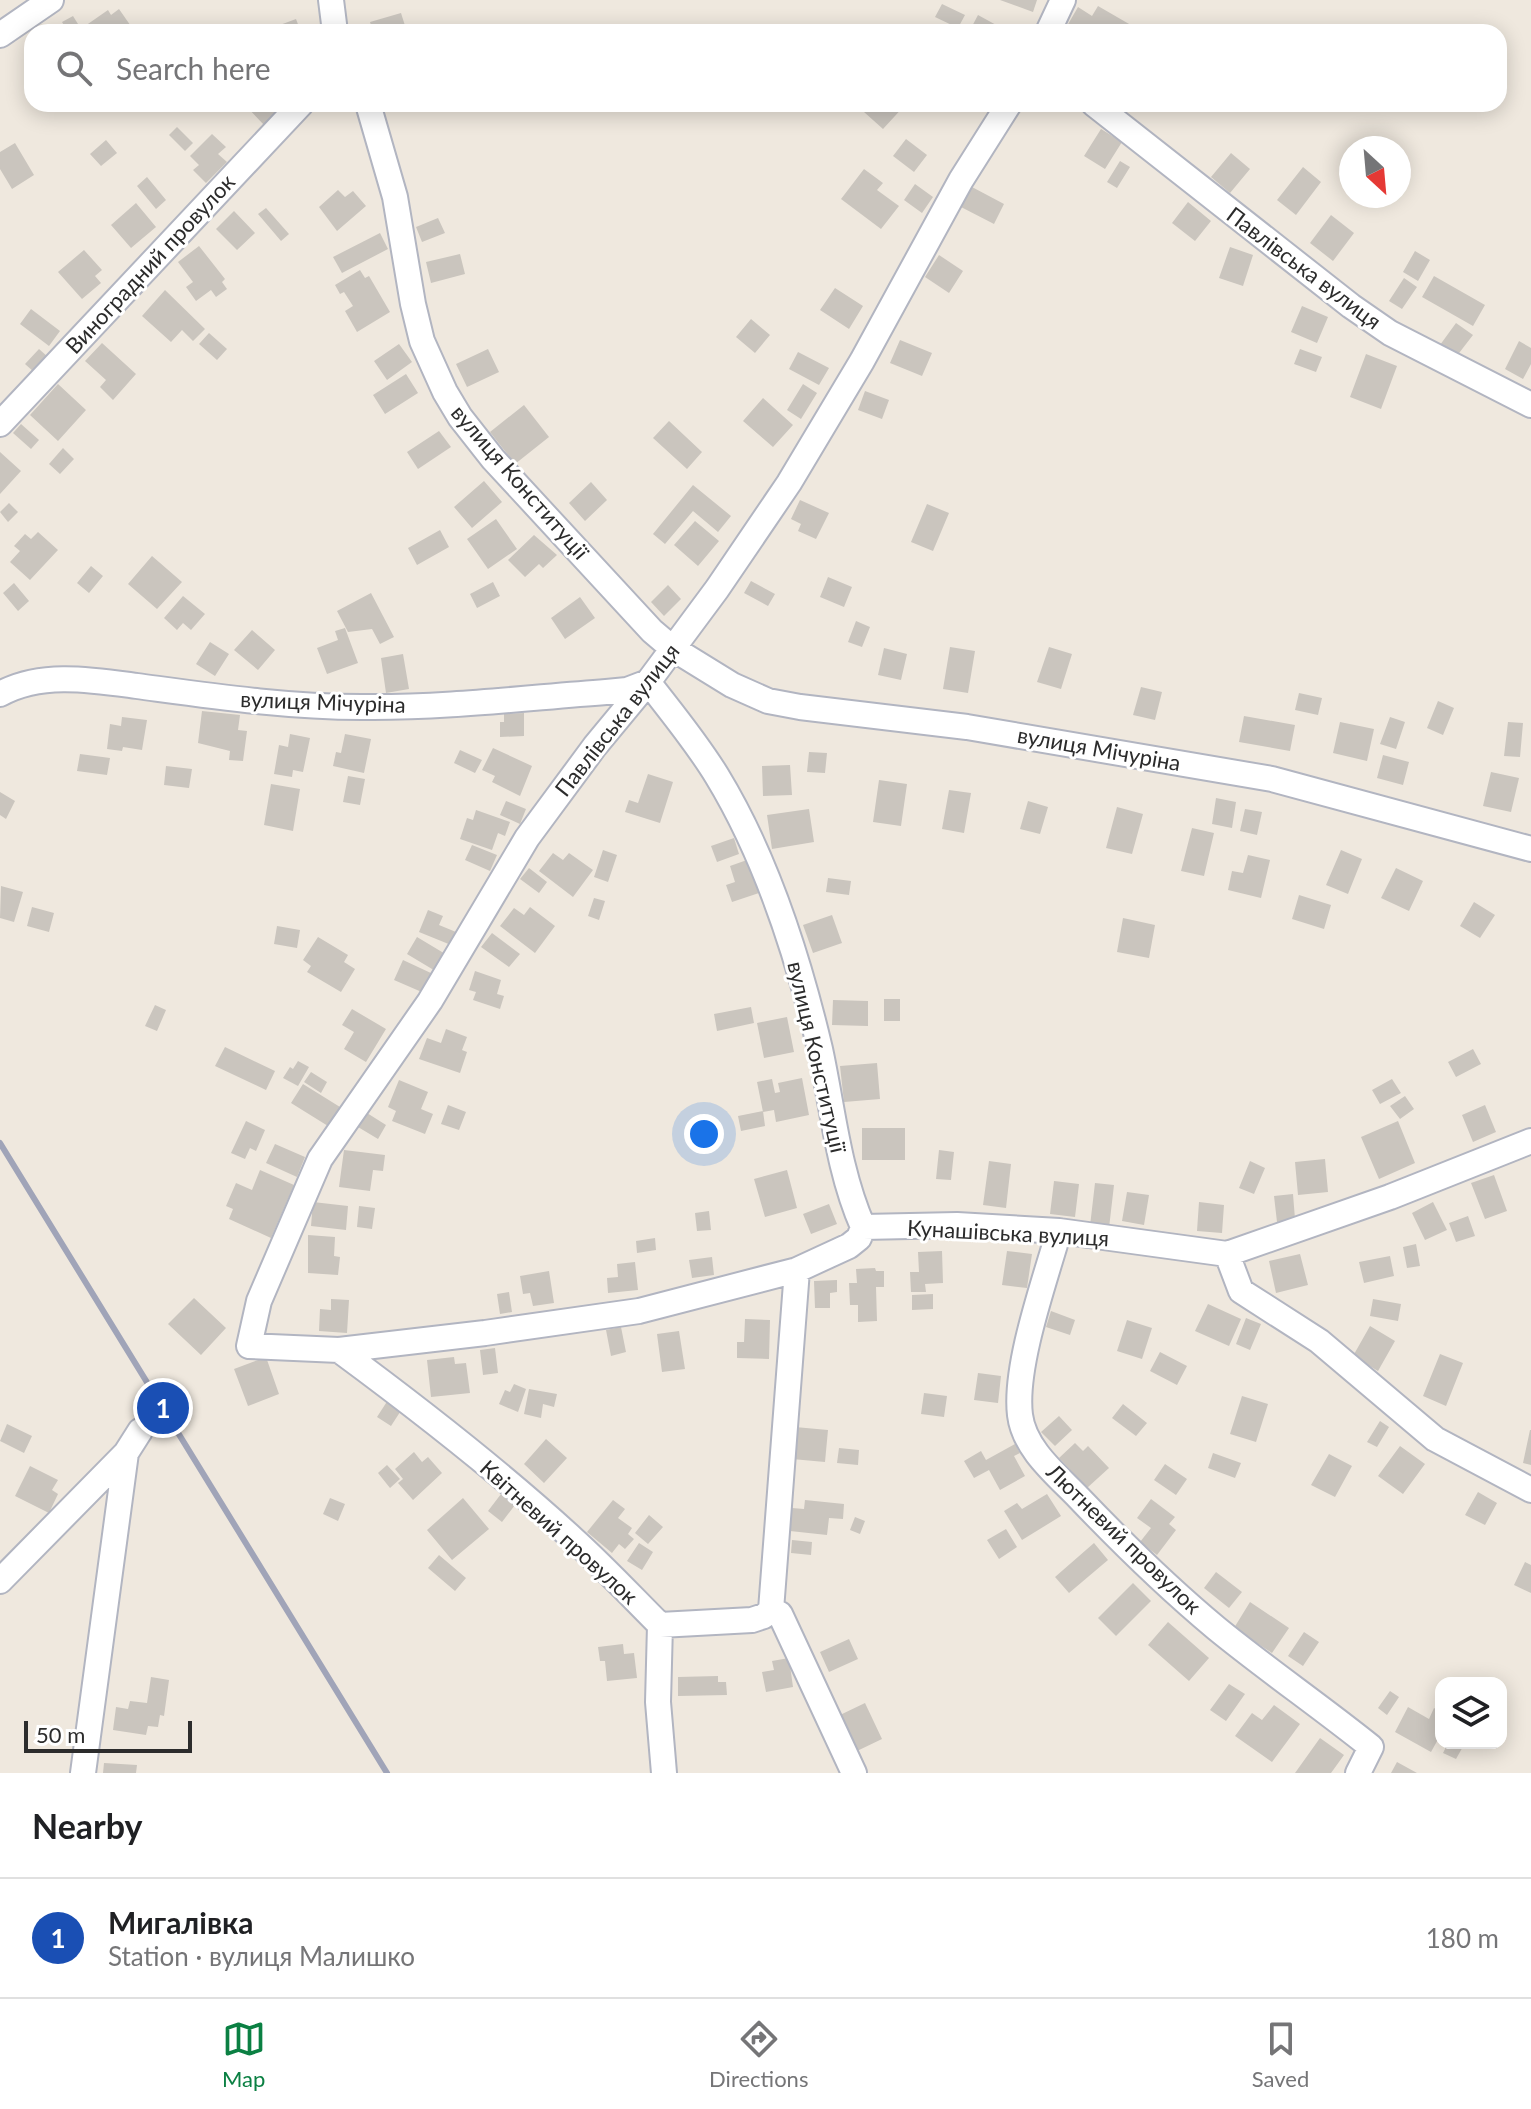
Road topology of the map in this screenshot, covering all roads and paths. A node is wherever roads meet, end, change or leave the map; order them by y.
1 (51, 0) edge
2 (331, 0) edge
3 (1063, 0) edge
4 (334, 24) edge
5 (1052, 24) edge
6 (0, 35) edge
7 (293, 112) edge
8 (370, 112) edge
9 (1004, 112) edge
10 (1104, 112) edge
11 (1531, 405) edge
12 (0, 424) edge
13 (672, 648) junction
14 (648, 682) junction
15 (4, 690) edge
16 (1531, 849) edge
17 (1531, 1141) edge
18 (863, 1227) junction
19 (1059, 1231) junction
20 (1227, 1254) junction
21 (797, 1270) junction
22 (339, 1350) junction
23 (140, 1431) dead end
24 (126, 1453) junction
25 (1531, 1490) edge
26 (0, 1581) edge
27 (771, 1610) junction
28 (660, 1625) junction
29 (83, 1773) edge
30 (664, 1773) edge
31 (854, 1773) edge
32 (1358, 1773) edge

1 - 6 street
2 - 4 street
3 - 5 street
7 - 12 street, Виноградний провулок
8 - 13 street, вулиця Конституції
9 - 13 street, Павлівська вулиця
10 - 11 street, Павлівська вулиця
13 - 14 street, Павлівська вулиця
13 - 16 street, вулиця Мічуріна
14 - 15 street, вулиця Мічуріна
14 - 18 street, вулиця Конституції
14 - 22 street, Павлівська вулиця
17 - 20 street, Кунашівська вулиця
18 - 19 street, Кунашівська вулиця
18 - 21 street
19 - 20 street, Кунашівська вулиця
19 - 32 street, Лютневий провулок
20 - 25 street
21 - 22 street
21 - 27 street
22 - 28 street, Квітневий провулок
23 - 24 street
24 - 26 street
24 - 29 street
27 - 28 street
27 - 31 street
28 - 30 street

